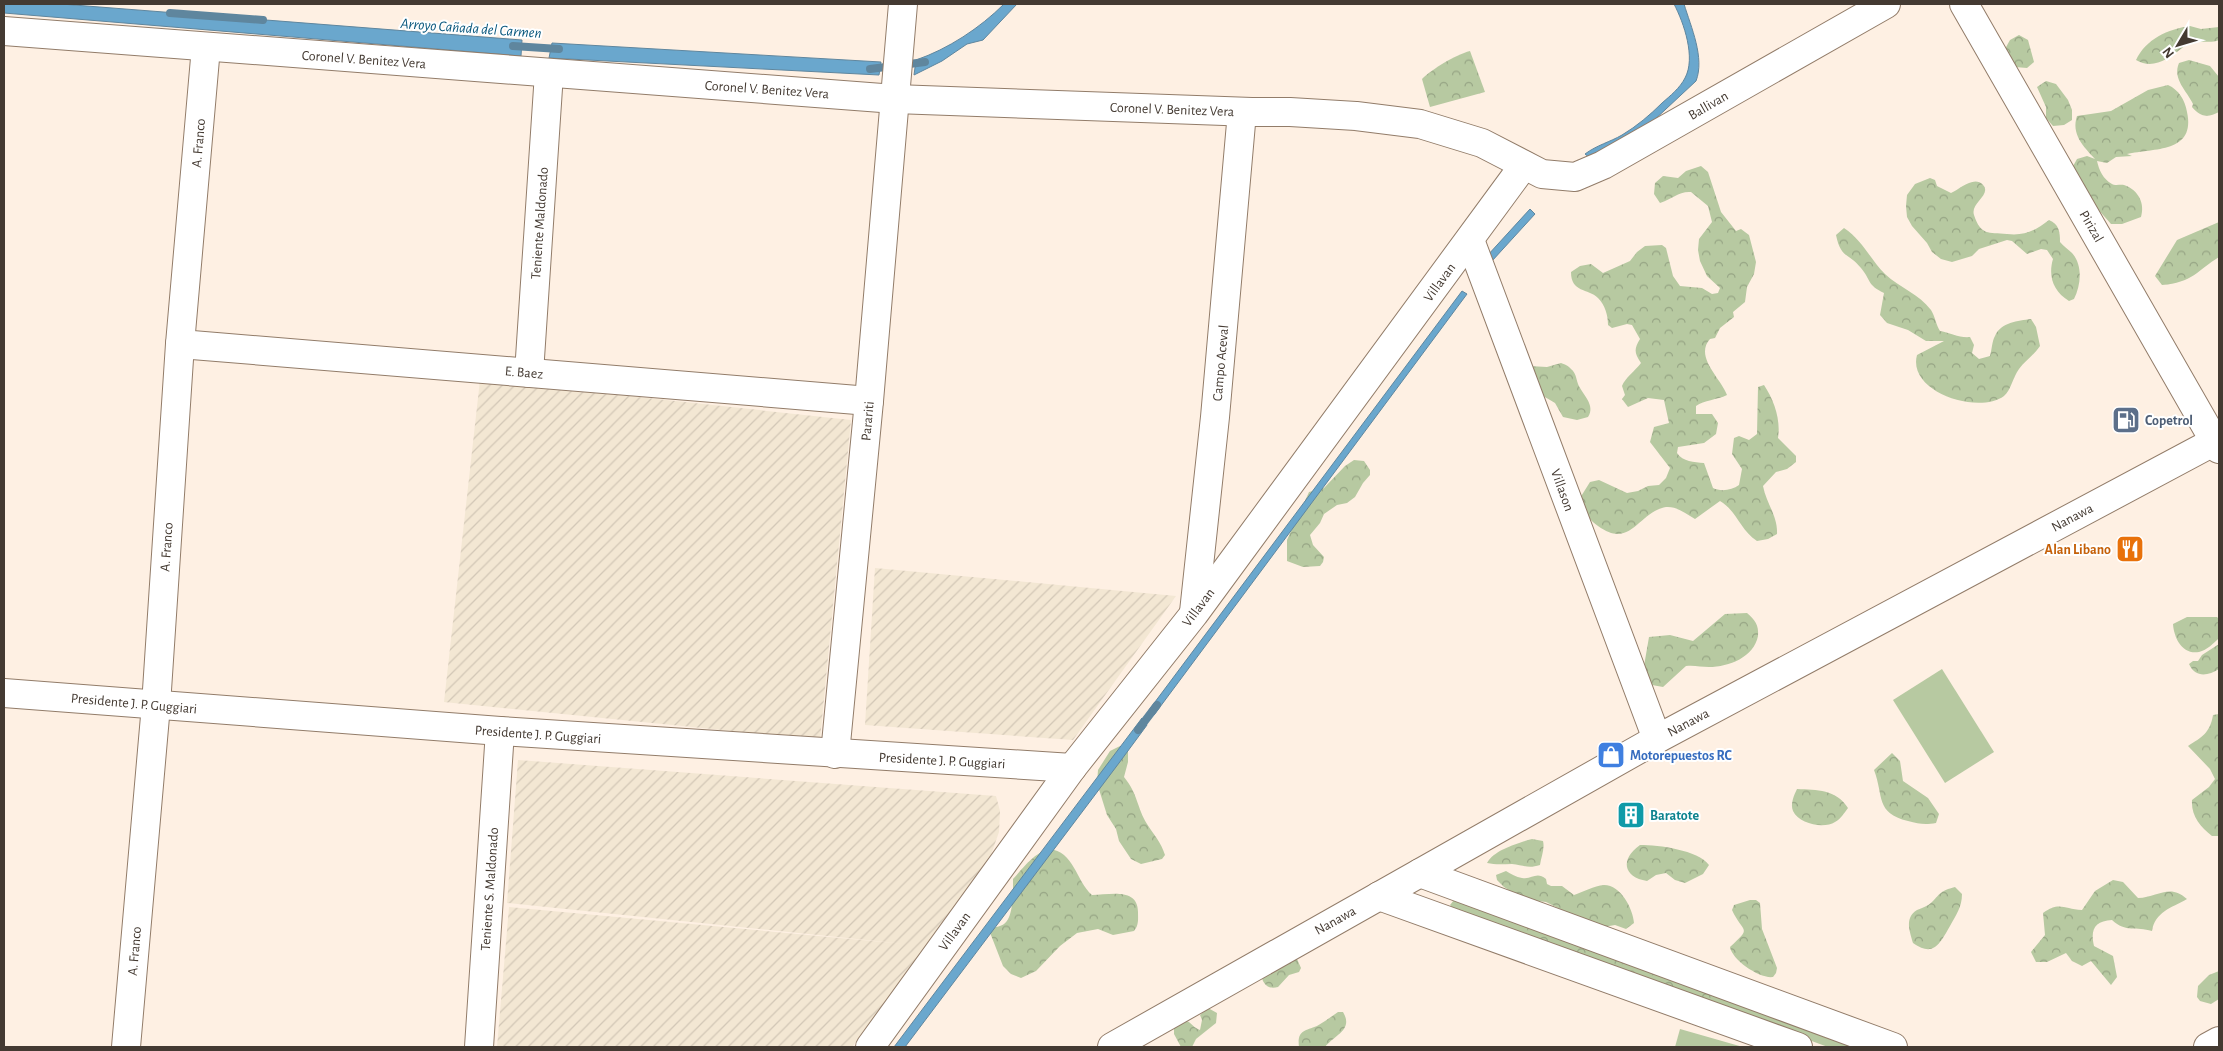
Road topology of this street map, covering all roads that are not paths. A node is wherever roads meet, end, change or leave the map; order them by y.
1 (903, 4) edge
2 (1886, 4) edge
3 (1964, 4) edge
4 (4, 32) edge
5 (206, 47) junction
6 (549, 73) junction
7 (896, 93) junction
8 (1242, 112) junction
9 (1524, 165) junction
10 (1470, 240) junction
11 (180, 344) junction
12 (529, 373) junction
13 (869, 401) junction
14 (2218, 443) edge
15 (1194, 614) junction
16 (4, 693) edge
17 (156, 705) junction
18 (500, 731) junction
19 (1657, 739) junction
20 (835, 754) junction
21 (1072, 768) junction
22 (1420, 873) junction
23 (1379, 896) junction
24 (2219, 1041) edge
25 (126, 1047) edge
26 (479, 1047) edge
27 (870, 1047) edge
28 (1112, 1047) edge
29 (1798, 1047) edge
30 (1893, 1047) edge
31 (2208, 1047) edge

1 - 7 street, Parariti
2 - 9 street, Ballivan
3 - 14 street, Pirizal
4 - 5 street, Coronel V. Benitez Vera
5 - 6 street, Coronel V. Benitez Vera
5 - 11 street, A. Franco
6 - 7 street, Coronel V. Benitez Vera
6 - 12 street, Teniente Maldonado
7 - 8 street, Coronel V. Benitez Vera
7 - 13 street, Parariti
8 - 9 street, Coronel V. Benitez Vera
8 - 15 street, Campo Aceval
9 - 10 street, Villavan
10 - 15 street, Villavan
10 - 19 street, Villason
11 - 12 street, E. Baez
11 - 17 street, A. Franco
12 - 13 street, E. Baez
13 - 20 street, Parariti
14 - 19 street, Nanawa
15 - 21 street, Villavan
16 - 17 street, Presidente J. P. Guggiari
17 - 18 street, Presidente J. P. Guggiari
17 - 25 street, A. Franco
18 - 20 street, Presidente J. P. Guggiari
18 - 26 street, Teniente S. Maldonado
19 - 22 street, Nanawa
20 - 21 street, Presidente J. P. Guggiari
21 - 27 street, Villavan
22 - 23 street, Nanawa
22 - 30 street
23 - 28 street, Nanawa
23 - 29 street
24 - 31 street

